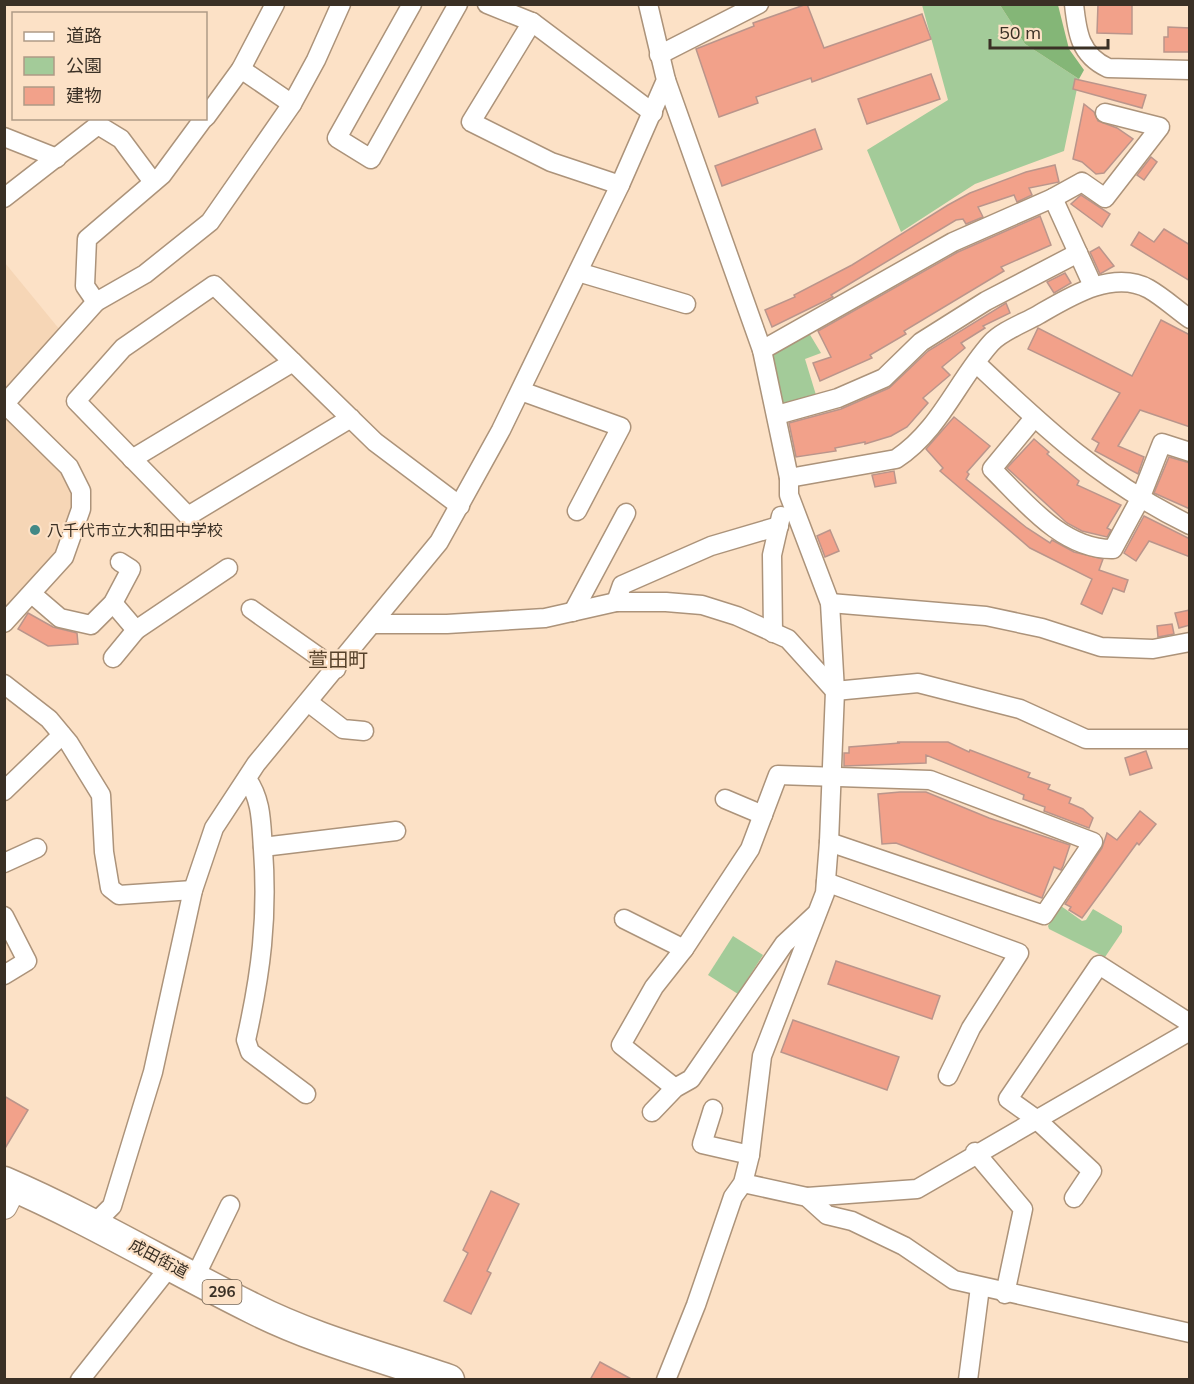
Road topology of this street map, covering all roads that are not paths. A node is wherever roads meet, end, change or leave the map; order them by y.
1 (275, 4) edge
2 (341, 4) edge
3 (412, 4) edge
4 (458, 4) edge
5 (487, 4) edge
6 (648, 4) edge
7 (759, 4) edge
8 (1074, 4) edge
9 (532, 22) junction
10 (658, 55) junction
11 (241, 69) junction
12 (1190, 70) edge
13 (666, 80) junction
14 (292, 104) junction
15 (1106, 112) dead end
16 (653, 113) junction
17 (207, 115) edge
18 (203, 120) edge
19 (4, 137) edge
20 (57, 158) junction
21 (153, 182) junction
22 (620, 185) junction
23 (4, 198) edge
24 (1053, 198) junction
25 (1078, 253) junction
26 (578, 272) junction
27 (1093, 286) junction
28 (96, 302) junction
29 (686, 304) dead end
30 (1190, 319) edge
31 (762, 350) junction
32 (293, 362) junction
33 (976, 363) junction
34 (521, 391) junction
35 (777, 415) junction
36 (351, 418) junction
37 (1034, 418) junction
38 (1190, 452) edge
39 (132, 459) junction
40 (789, 487) junction
41 (1140, 499) junction
42 (460, 506) junction
43 (577, 512) dead end
44 (626, 513) dead end
45 (1190, 525) edge
46 (779, 526) junction
47 (131, 568) dead end
48 (228, 568) dead end
49 (32, 594) junction
50 (616, 602) junction
51 (113, 603) junction
52 (830, 603) junction
53 (251, 609) dead end
54 (573, 612) junction
55 (4, 623) edge
56 (373, 624) junction
57 (136, 630) junction
58 (773, 633) junction
59 (1190, 642) edge
60 (113, 658) dead end
61 (336, 669) junction
62 (4, 684) edge
63 (835, 691) junction
64 (308, 702) junction
65 (364, 731) dead end
66 (62, 735) junction
67 (1190, 739) edge
68 (832, 778) junction
69 (247, 779) junction
70 (4, 791) edge
71 (725, 799) dead end
72 (763, 815) junction
73 (396, 831) dead end
74 (829, 843) junction
75 (263, 847) junction
76 (37, 848) dead end
77 (4, 864) edge
78 (826, 882) junction
79 (193, 890) junction
80 (815, 915) junction
81 (4, 916) edge
82 (624, 919) dead end
83 (684, 949) junction
84 (4, 975) edge
85 (1190, 1026) edge
86 (1190, 1031) edge
87 (948, 1076) dead end
88 (675, 1088) junction
89 (306, 1094) dead end
90 (713, 1108) dead end
91 (652, 1112) dead end
92 (1036, 1119) junction
93 (975, 1152) junction
94 (750, 1155) junction
95 (743, 1183) junction
96 (8, 1191) edge
97 (807, 1197) junction
98 (1074, 1198) dead end
99 (230, 1205) dead end
100 (95, 1223) junction
101 (183, 1271) junction
102 (980, 1287) junction
103 (1005, 1293) junction
104 (1190, 1333) edge
105 (80, 1380) edge
106 (449, 1380) edge
107 (666, 1380) edge
108 (968, 1380) edge

1 - 11 street
2 - 14 street
3 - 4 street
5 - 9 street
6 - 10 street
7 - 10 street
8 - 12 street
9 - 16 street
9 - 22 street
10 - 13 street
11 - 14 street
11 - 17 street
13 - 16 street
13 - 31 street
14 - 28 street
15 - 24 street
16 - 22 street
18 - 21 street
19 - 20 street
20 - 21 street
20 - 23 street
21 - 28 street
22 - 26 street
24 - 25 street
24 - 31 street
25 - 27 street
25 - 35 street
26 - 29 street
26 - 34 street
27 - 30 street
27 - 33 street
28 - 49 street
31 - 35 street
32 - 36 street
32 - 39 street
32 - 39 street
33 - 37 street
33 - 40 street
34 - 42 street
34 - 43 street
35 - 40 street
36 - 39 street
36 - 42 street
37 - 41 street
37 - 41 street
38 - 41 street
40 - 46 street
40 - 52 street
41 - 45 street
42 - 56 street
44 - 54 street
46 - 50 street
46 - 58 street
47 - 51 street
48 - 57 street
49 - 51 street
49 - 55 street
50 - 54 street
50 - 58 street
51 - 57 street
52 - 59 street
52 - 63 street
53 - 61 street
54 - 56 street
56 - 61 street
57 - 60 street
58 - 63 street
61 - 64 street
62 - 66 street
63 - 67 street
63 - 68 street
64 - 65 street
64 - 69 street
66 - 70 street
66 - 79 street
68 - 72 street
68 - 74 street
68 - 74 street
69 - 75 street
69 - 79 street
71 - 72 street
72 - 83 street
73 - 75 street
74 - 78 street
75 - 89 street
76 - 77 street
78 - 80 street
78 - 87 street
79 - 100 street
80 - 88 street
80 - 94 street
81 - 84 street
82 - 83 street
83 - 88 street
85 - 92 street
86 - 92 street
88 - 91 street
90 - 94 street
92 - 93 street
92 - 98 street
93 - 97 street
93 - 103 street
94 - 95 street
95 - 97 street
95 - 107 street
96 - 100 highway, 成田街道 / 296
97 - 102 street
99 - 101 street
100 - 101 highway, 成田街道 / 296
101 - 105 street
101 - 106 highway, 成田街道 / 296
102 - 103 street
102 - 108 street
103 - 104 street

